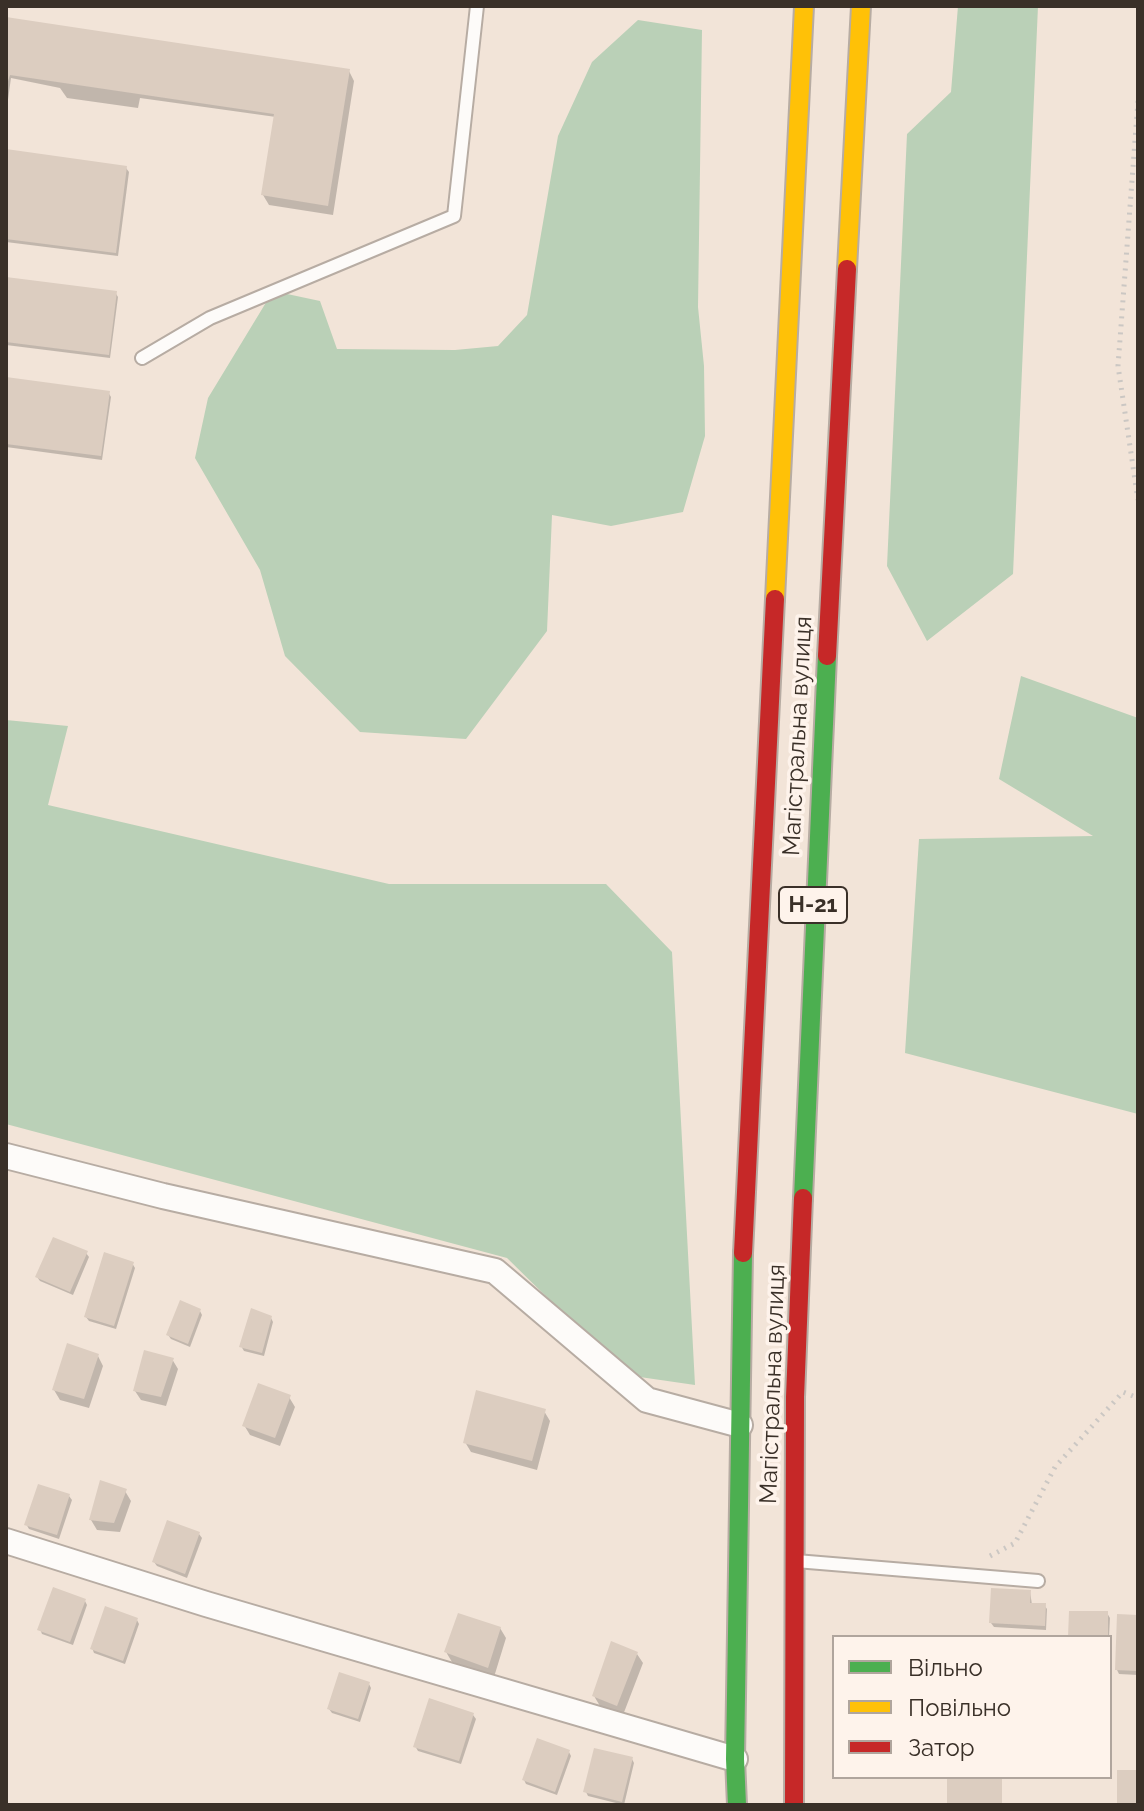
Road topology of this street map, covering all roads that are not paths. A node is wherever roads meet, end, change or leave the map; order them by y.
1 (477, 6) edge
2 (804, 6) edge
3 (861, 6) edge
4 (142, 358) dead end
5 (6, 1156) edge
6 (740, 1425) junction
7 (6, 1541) edge
8 (793, 1561) junction
9 (1038, 1581) dead end
10 (735, 1759) junction
11 (737, 1805) edge
12 (794, 1805) edge

1 - 4 lane
2 - 6 main road, Магістральна вулиця / Н-21
3 - 8 main road, Магістральна вулиця / Н-21
5 - 6 street
6 - 10 main road, Магістральна вулиця / Н-21
7 - 10 street
8 - 9 lane
8 - 12 main road, Магістральна вулиця / Н-21
10 - 11 main road, Магістральна вулиця / Н-21

